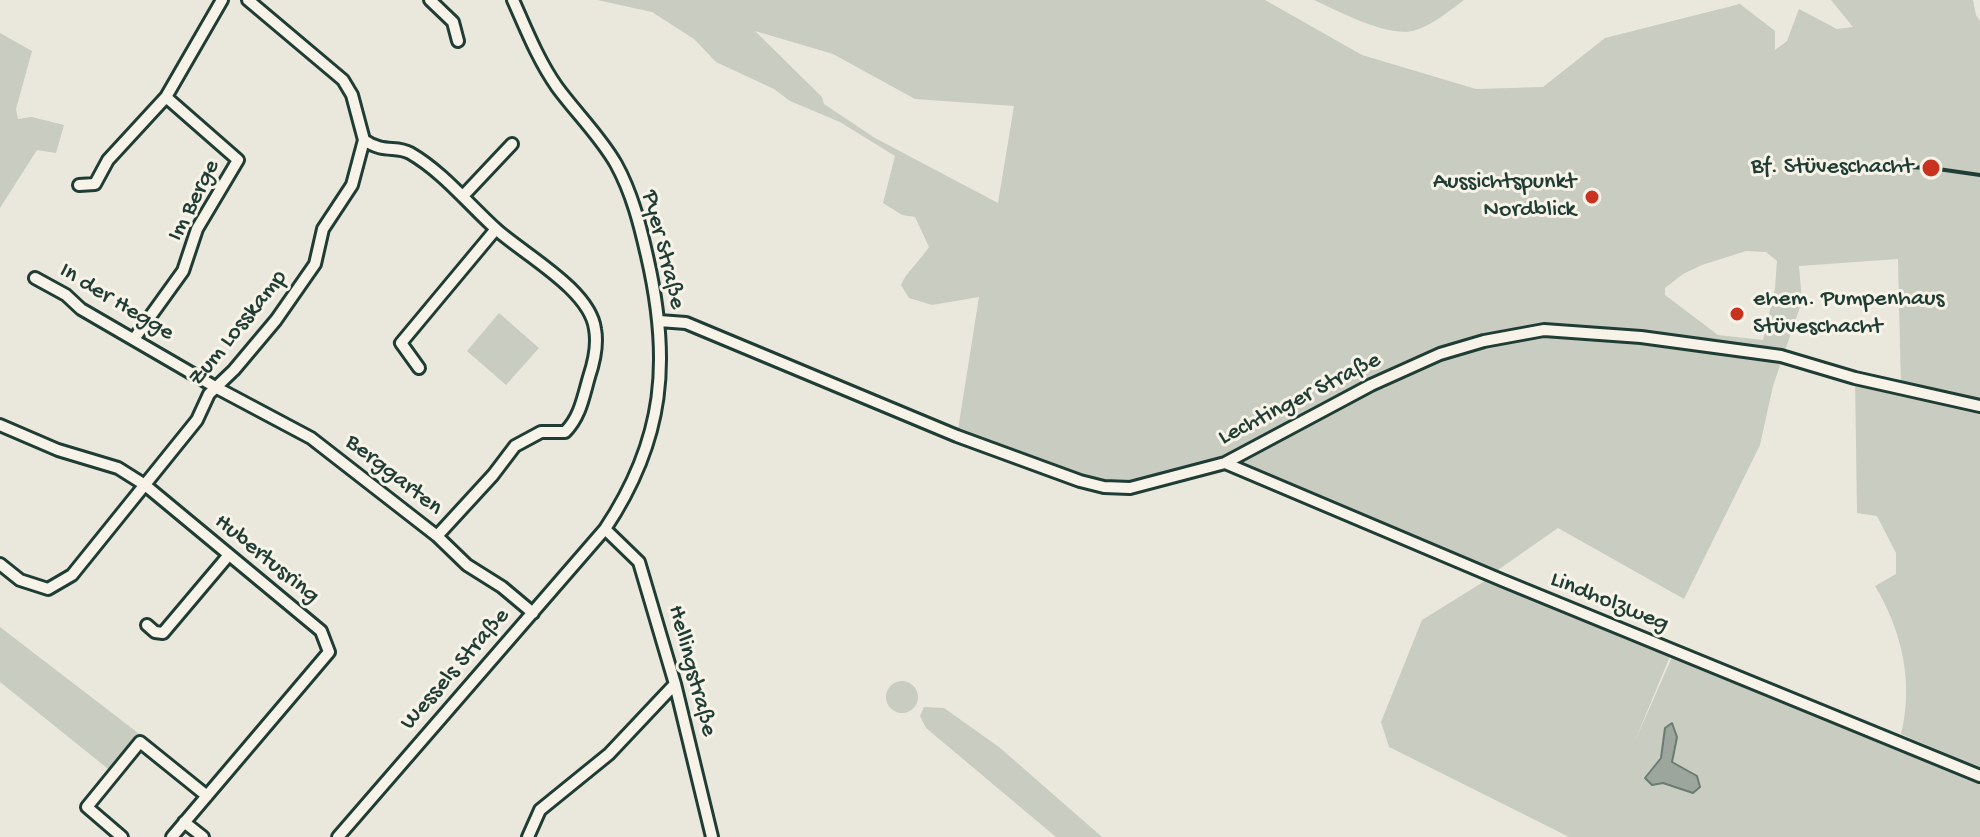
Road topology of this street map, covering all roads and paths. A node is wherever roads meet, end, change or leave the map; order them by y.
1 (222, 0) edge
2 (248, 0) edge
3 (430, 0) edge
4 (513, 0) edge
5 (458, 41) dead end
6 (166, 97) junction
7 (364, 140) junction
8 (512, 144) dead end
9 (79, 185) dead end
10 (463, 196) junction
11 (496, 229) junction
12 (35, 278) dead end
13 (659, 321) junction
14 (134, 339) junction
15 (419, 368) dead end
16 (217, 388) junction
17 (1980, 406) edge
18 (0, 425) edge
19 (1225, 463) junction
20 (145, 485) junction
21 (605, 529) junction
22 (437, 536) junction
23 (228, 556) junction
24 (0, 564) edge
25 (533, 613) junction
26 (147, 625) dead end
27 (675, 684) junction
28 (1980, 776) edge
29 (207, 796) junction
30 (184, 822) junction
31 (122, 837) edge
32 (172, 837) edge
33 (203, 837) edge
34 (338, 837) edge
35 (528, 837) edge
36 (712, 837) edge

1 - 6 street
2 - 7 street, Zum Losskamp
3 - 5 street
4 - 13 street, Pyer Straße
6 - 9 street
6 - 14 street, Im Berge
7 - 10 street
7 - 16 street, Zum Losskamp
8 - 10 street
10 - 11 street
11 - 15 street
11 - 22 street
12 - 14 street, In der Hegge
13 - 19 street, Lechtinger Straße
13 - 21 street, Pyer Straße
14 - 16 street, In der Hegge
16 - 20 street, Zum Losskamp
16 - 22 street, Berggarten
17 - 19 street, Lechtinger Straße
18 - 20 street, Hubertusring
19 - 28 street, Lindholzweg
20 - 23 street, Hubertusring
20 - 24 street, Zum Losskamp
21 - 25 street, Wessels Straße
21 - 27 street, Hellingstraße
22 - 25 street, Berggarten
23 - 26 street
23 - 29 street, Hubertusring
25 - 34 street, Wessels Straße
27 - 35 street
27 - 36 street, Hellingstraße
29 - 30 street, Hubertusring
29 - 31 street
30 - 32 street, Hubertusring
30 - 33 street

